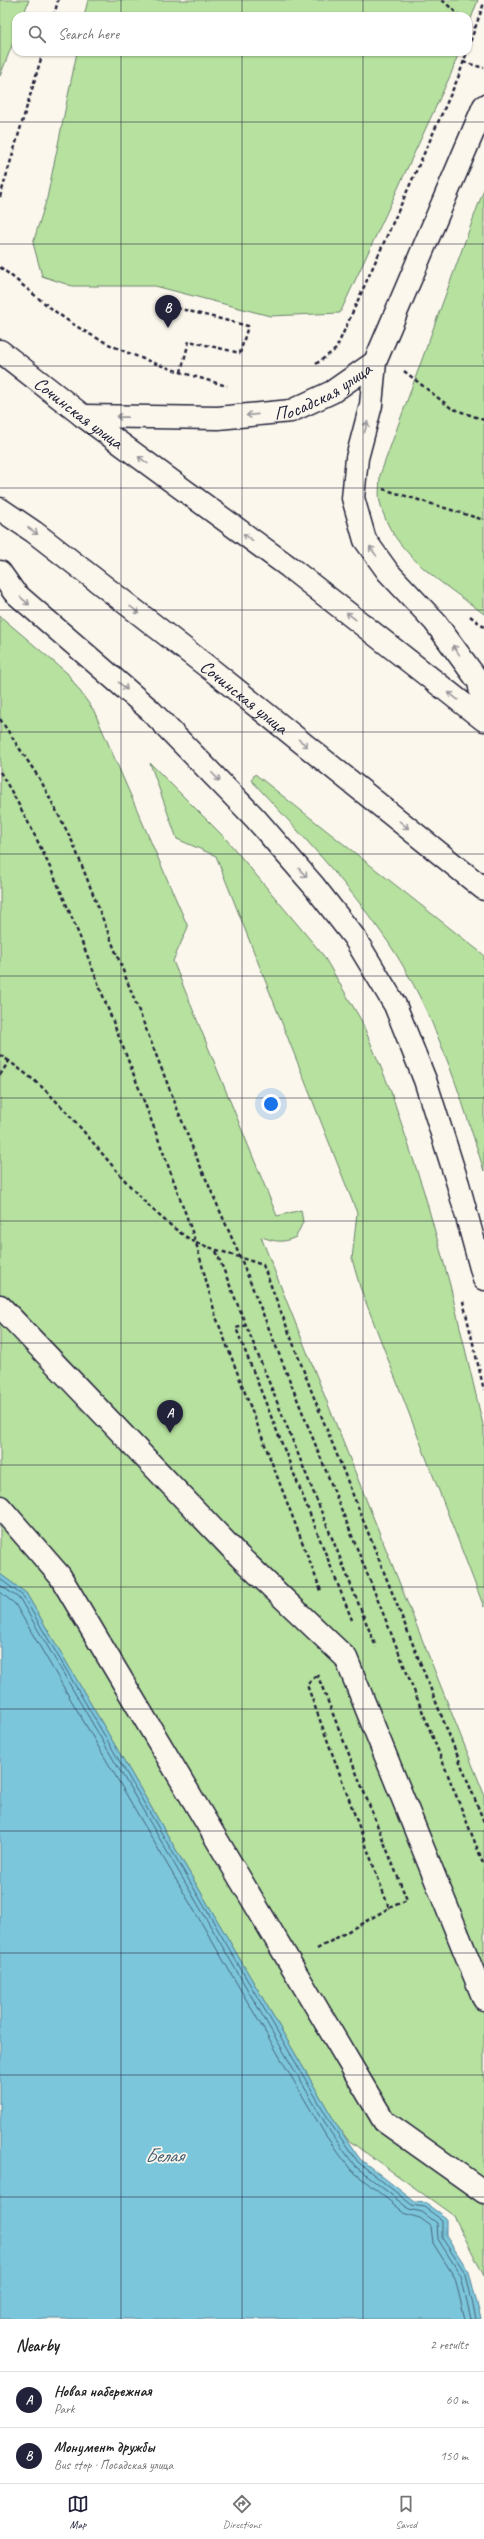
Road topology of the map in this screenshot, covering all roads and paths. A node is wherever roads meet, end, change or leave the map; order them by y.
1 (58, 0) edge
2 (442, 0) edge
3 (484, 3) edge
4 (55, 12) edge
5 (456, 12) edge
6 (472, 25) edge
7 (475, 28) junction
8 (472, 37) edge
9 (42, 56) edge
10 (465, 56) edge
11 (463, 62) junction
12 (484, 68) edge
13 (484, 106) edge
14 (0, 197) edge
15 (0, 267) edge
16 (177, 308) dead end
17 (0, 351) edge
18 (375, 362) junction
19 (314, 366) dead end
20 (404, 371) dead end
21 (181, 372) junction
22 (233, 387) dead end
23 (83, 416) junction
24 (484, 420) edge
25 (379, 487) dead end
26 (0, 509) edge
27 (484, 520) edge
28 (0, 572) edge
29 (484, 710) edge
30 (0, 719) edge
31 (484, 720) edge
32 (0, 772) edge
33 (484, 890) edge
34 (0, 1055) edge
35 (9, 1061) junction
36 (0, 1075) edge
37 (196, 1243) junction
38 (216, 1250) junction
39 (241, 1259) junction
40 (484, 1279) edge
41 (462, 1298) dead end
42 (0, 1306) edge
43 (247, 1325) junction
44 (484, 1390) edge
45 (0, 1507) edge
46 (319, 1585) dead end
47 (340, 1651) junction
48 (378, 1651) dead end
49 (317, 1674) dead end
50 (307, 1685) dead end
51 (484, 1822) edge
52 (484, 1864) edge
53 (389, 1908) junction
54 (290, 1963) junction
55 (484, 1999) edge
56 (484, 2192) edge

1 - 4 path
2 - 5 path
3 - 7 path
6 - 7 path
7 - 8 path
9 - 14 path
10 - 11 path
11 - 12 path
11 - 19 path
13 - 18 street, Посадская улица
15 - 21 path
16 - 21 path
17 - 23 street, Сочинская улица
18 -> 23 street, Посадская улица
29 -> 18 street
20 - 24 path
21 - 22 path
31 -> 23 street, Сочинская улица
25 - 27 path
26 -> 33 street, Сочинская улица
28 -> 40 street
30 - 39 path
32 - 37 path
34 - 35 path
35 - 36 path
35 - 37 path
37 - 38 path
37 - 46 path
38 - 39 path
38 - 43 path
39 - 51 path
39 - 52 path
41 - 44 path
42 - 47 street
43 - 47 path
43 - 48 path
45 - 54 street
47 - 55 street
49 - 53 path
50 - 53 path
53 - 54 path
54 - 56 street

